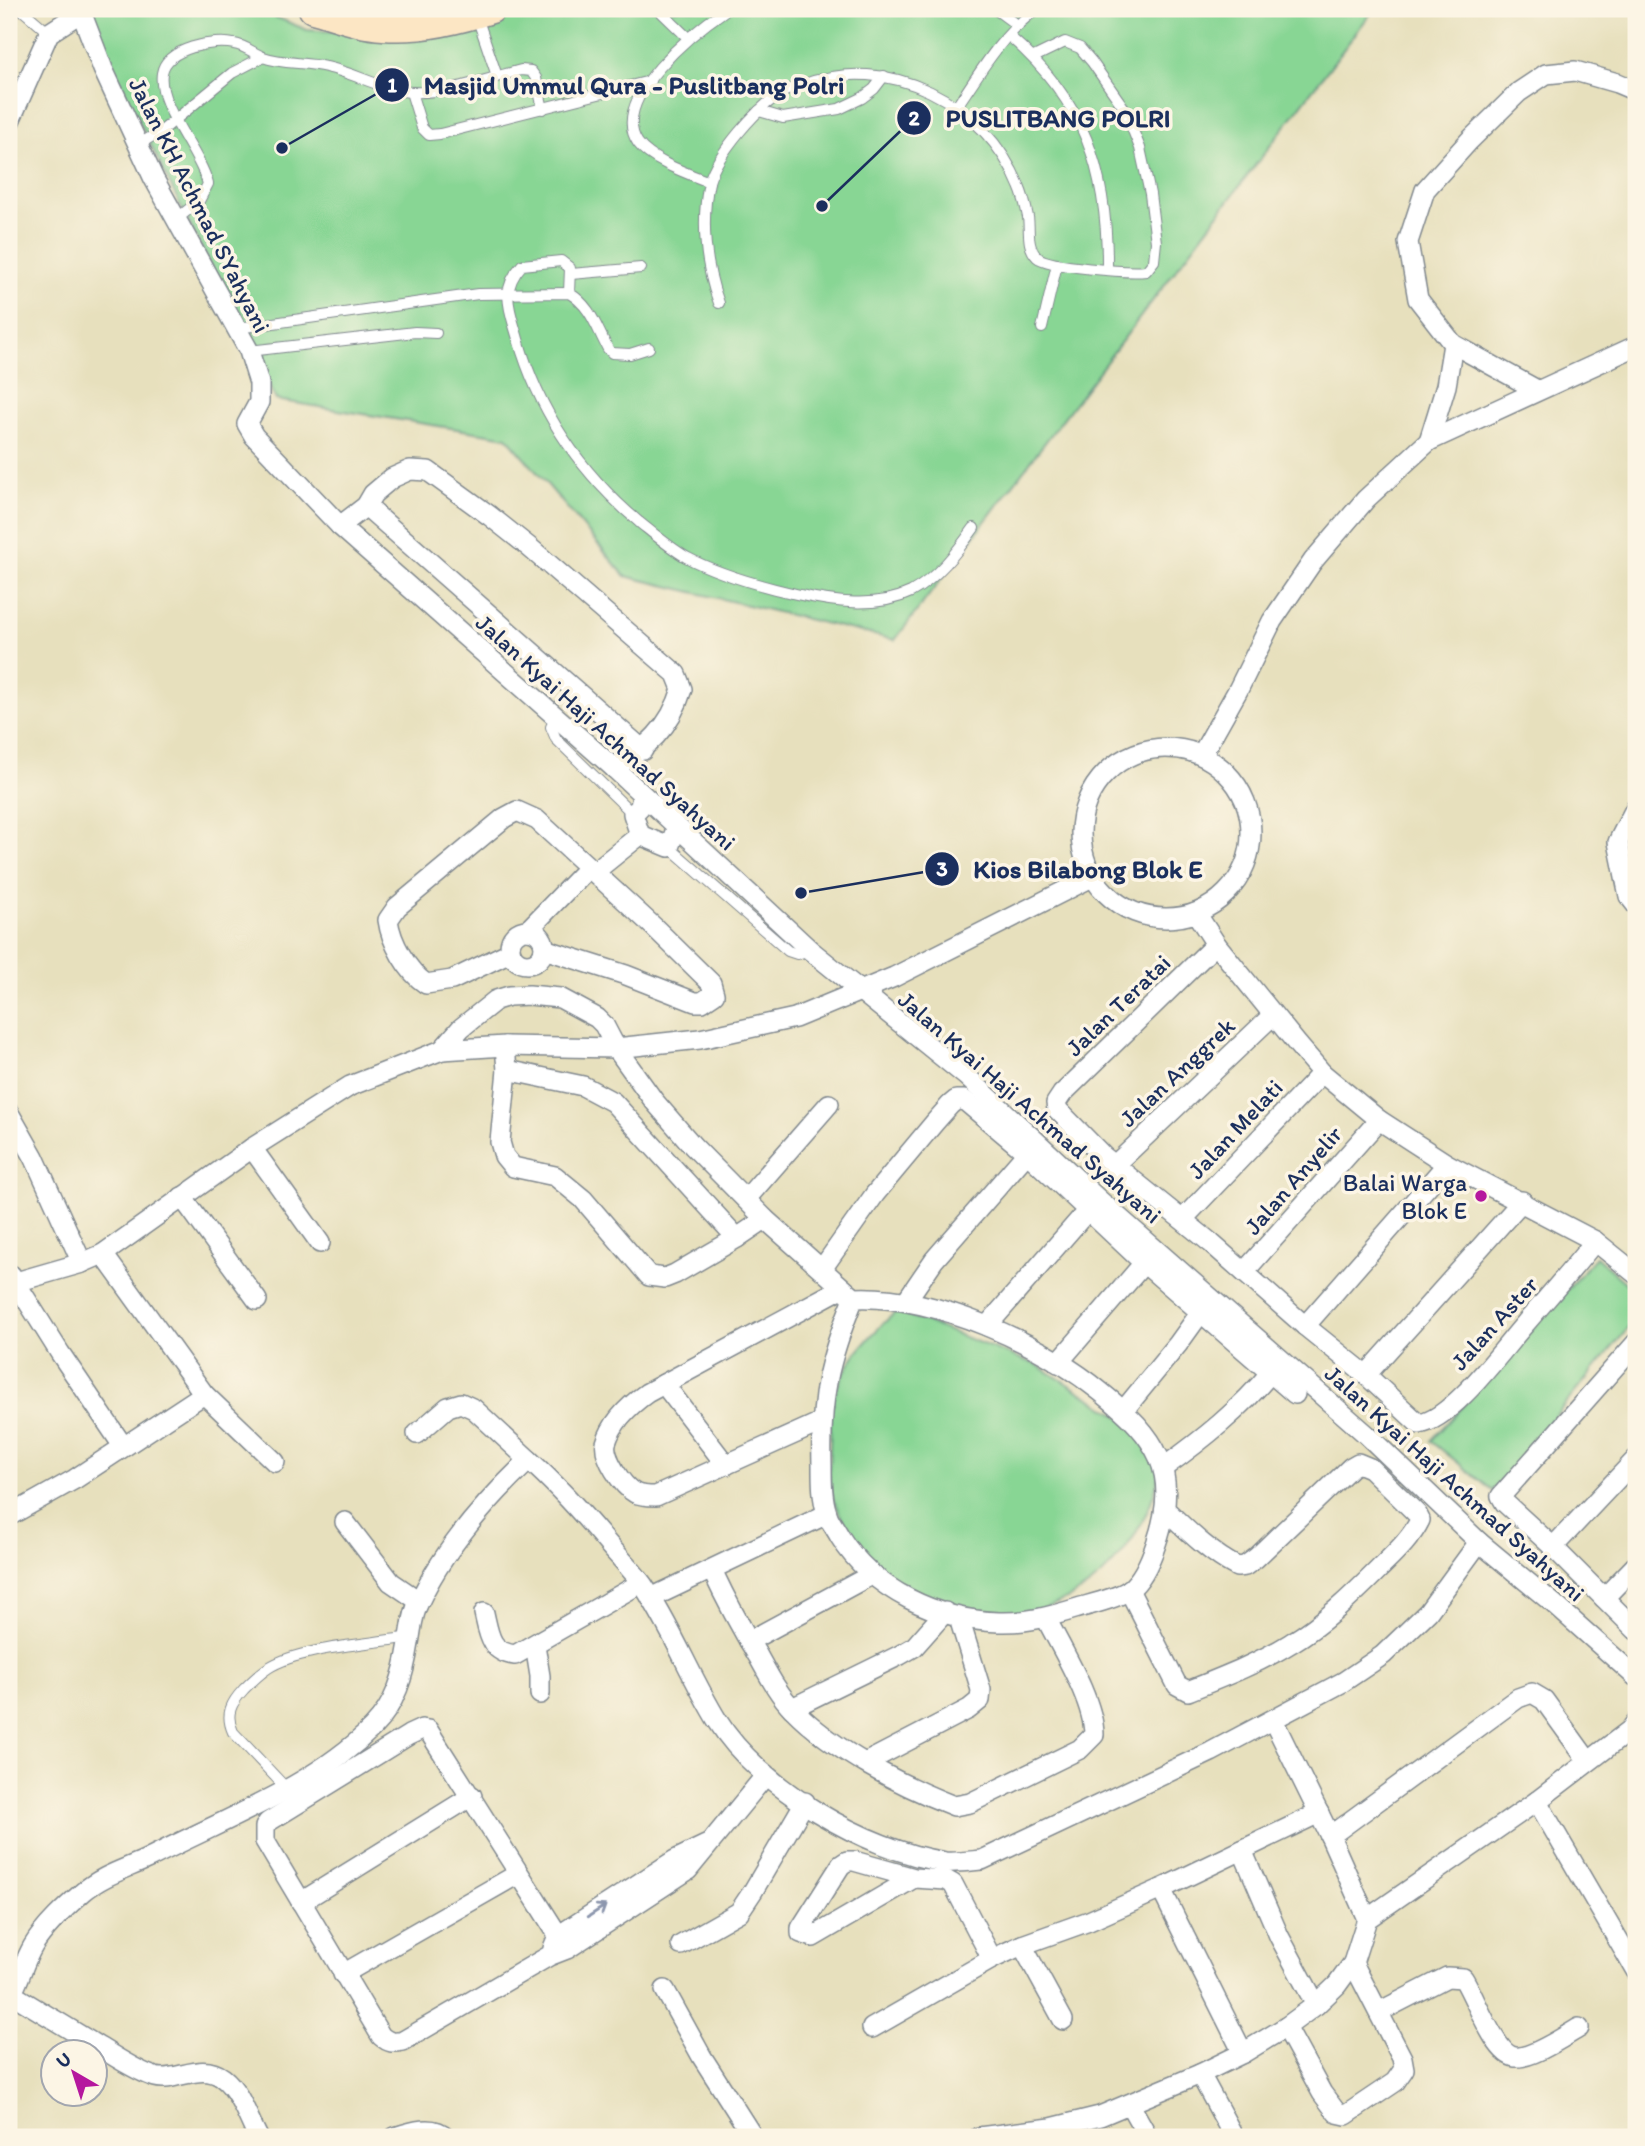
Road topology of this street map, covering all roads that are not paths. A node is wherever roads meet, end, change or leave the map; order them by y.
1 (21, 9) edge
2 (313, 9) edge
3 (658, 9) edge
4 (727, 9) edge
5 (995, 9) edge
6 (1037, 9) edge
7 (480, 10) edge
8 (80, 11) edge
9 (393, 17) edge
10 (1018, 26) junction
11 (49, 33) junction
12 (1009, 36) junction
13 (688, 38) junction
14 (262, 57) junction
15 (1034, 57) junction
16 (497, 76) junction
17 (884, 76) junction
18 (650, 81) junction
19 (1636, 91) edge
20 (411, 92) junction
21 (957, 106) junction
22 (544, 109) junction
23 (759, 111) junction
24 (175, 119) junction
25 (9, 124) edge
26 (138, 145) junction
27 (709, 182) junction
28 (177, 218) junction
29 (1057, 264) junction
30 (641, 268) dead end
31 (1107, 269) junction
32 (571, 274) junction
33 (506, 292) junction
34 (569, 293) junction
35 (719, 303) dead end
36 (1042, 327) dead end
37 (238, 328) junction
38 (436, 333) dead end
39 (1452, 344) junction
40 (1636, 346) edge
41 (649, 348) dead end
42 (249, 351) junction
43 (1537, 390) junction
44 (247, 424) joint
45 (1429, 440) junction
46 (366, 506) junction
47 (340, 526) junction
48 (974, 528) dead end
49 (556, 718) junction
50 (643, 750) junction
51 (1202, 754) junction
52 (614, 768) junction
53 (642, 795) junction
54 (1636, 807) edge
55 (633, 814) junction
56 (677, 827) junction
57 (640, 835) junction
58 (669, 847) junction
59 (591, 870) junction
60 (1092, 877) junction
61 (1636, 905) edge
62 (1196, 913) junction
63 (528, 930) junction
64 (1216, 944) junction
65 (544, 949) junction
66 (810, 950) junction
67 (514, 958) junction
68 (859, 991) junction
69 (509, 996) junction
70 (1273, 1015) junction
71 (505, 1046) junction
72 (616, 1048) junction
73 (442, 1050) junction
74 (507, 1070) junction
75 (1322, 1073) junction
76 (829, 1104) dead end
77 (9, 1113) edge
78 (1379, 1120) junction
79 (252, 1148) junction
80 (1027, 1153) junction
81 (1447, 1164) junction
82 (1115, 1165) junction
83 (182, 1197) junction
84 (746, 1199) junction
85 (1522, 1201) junction
86 (1088, 1210) junction
87 (765, 1219) junction
88 (1183, 1219) junction
89 (737, 1238) junction
90 (1595, 1241) junction
91 (320, 1243) dead end
92 (103, 1254) junction
93 (82, 1263) junction
94 (1144, 1263) junction
95 (822, 1269) junction
96 (1244, 1272) junction
97 (1636, 1274) edge
98 (12, 1279) edge
99 (848, 1293) junction
100 (257, 1300) dead end
101 (906, 1301) junction
102 (1201, 1312) junction
103 (987, 1326) junction
104 (1305, 1326) junction
105 (1636, 1343) edge
106 (1058, 1363) junction
107 (1271, 1372) junction
108 (1366, 1375) junction
109 (664, 1384) junction
110 (204, 1394) junction
111 (1295, 1394) dead end
112 (1124, 1410) junction
113 (821, 1422) junction
114 (417, 1434) dead end
115 (123, 1446) junction
116 (1636, 1459) edge
117 (529, 1460) junction
118 (275, 1462) dead end
119 (726, 1465) junction
120 (1163, 1468) junction
121 (1166, 1510) junction
122 (827, 1514) junction
123 (9, 1516) edge
124 (345, 1522) dead end
125 (1479, 1542) junction
126 (1553, 1547) junction
127 (1636, 1565) edge
128 (712, 1570) junction
129 (871, 1575) junction
130 (1129, 1590) junction
131 (646, 1591) junction
132 (1604, 1598) junction
133 (419, 1601) junction
134 (484, 1614) dead end
135 (952, 1615) junction
136 (1046, 1618) junction
137 (1636, 1630) edge
138 (410, 1637) junction
139 (749, 1641) junction
140 (535, 1646) junction
141 (1636, 1677) edge
142 (540, 1694) dead end
143 (792, 1708) junction
144 (1273, 1720) junction
145 (1636, 1722) edge
146 (1588, 1761) junction
147 (865, 1763) junction
148 (765, 1776) junction
149 (286, 1788) junction
150 (471, 1796) junction
151 (1537, 1801) junction
152 (805, 1802) junction
153 (1319, 1813) junction
154 (1330, 1836) junction
155 (1242, 1850) junction
156 (898, 1851) junction
157 (888, 1870) junction
158 (518, 1874) junction
159 (914, 1878) junction
160 (1161, 1889) junction
161 (301, 1902) junction
162 (1367, 1920) junction
163 (681, 1945) dead end
164 (1023, 1945) junction
165 (558, 1947) junction
166 (992, 1959) junction
167 (1353, 1963) junction
168 (1636, 1971) edge
169 (343, 1974) junction
170 (665, 1990) dead end
171 (10, 1997) edge
172 (1316, 2005) junction
173 (1379, 2012) junction
174 (1063, 2020) dead end
175 (1286, 2027) junction
176 (872, 2028) dead end
177 (1579, 2028) dead end
178 (1243, 2053) junction
179 (1200, 2074) junction
180 (1130, 2105) junction
181 (258, 2137) edge
182 (395, 2137) edge
183 (446, 2137) edge
184 (753, 2137) edge
185 (979, 2137) edge
186 (1148, 2137) edge
187 (1234, 2137) edge

1 - 11 lane
2 - 9 main road
3 - 13 lane
4 - 13 lane
5 - 10 lane
6 - 10 lane
7 - 9 main road
7 - 16 lane
8 - 11 street
8 - 26 street, Jalan KH Achmad SYahyani
10 - 12 lane
11 - 25 street
12 - 15 lane
12 - 21 lane
13 - 18 lane
14 - 20 lane
14 - 24 lane
14 - 24 lane
15 - 31 lane
15 - 31 lane
16 - 20 lane
16 - 22 lane
17 - 21 lane
17 - 23 lane
17 - 23 lane
18 - 22 lane
18 - 27 lane
19 - 39 street
20 - 22 lane
21 - 29 lane
23 - 27 lane
24 - 26 lane
24 - 28 lane
26 - 28 street, Jalan KH Achmad SYahyani
27 - 35 lane
28 - 37 street, Jalan KH Achmad SYahyani
29 - 31 lane
29 - 36 lane
30 - 32 lane
32 - 33 lane
32 - 34 lane
33 - 34 lane
33 - 37 lane
33 - 48 lane
34 - 41 lane
37 - 42 street, Jalan KH Achmad SYahyani
38 - 42 lane
39 - 43 street
39 - 45 street
40 - 43 street
42 - 44 street, Jalan KH Achmad SYahyani
43 - 45 street
44 - 47 street, Jalan Kyai Haji Achmad Syahyani
45 - 51 street
46 - 47 street
46 - 50 street
46 - 50 street
47 - 49 street, Jalan Kyai Haji Achmad Syahyani
49 - 52 street, Jalan Kyai Haji Achmad Syahyani
49 - 55 lane
50 - 52 street
51 - 60 street
51 - 62 street
52 - 53 street, Jalan Kyai Haji Achmad Syahyani
53 - 55 street
53 - 56 street, Jalan Kyai Haji Achmad Syahyani
54 - 61 street
55 - 57 street
56 - 58 street
56 - 66 street, Jalan Kyai Haji Achmad Syahyani
57 - 58 street
57 - 59 street
58 - 66 lane
59 - 63 street
59 - 65 street
59 - 67 street
60 - 62 street
60 - 68 street
62 - 64 street
63 - 65 street
63 - 67 street
64 - 70 street
64 - 82 street, Jalan Teratai
65 - 67 street
66 - 68 street, Jalan Kyai Haji Achmad Syahyani
67 - 69 street
68 - 72 street
68 - 125 street, Jalan Kyai Haji Achmad Syahyani
69 - 72 street
69 - 73 street
70 - 75 street
70 - 82 street, Jalan Anggrek
71 - 72 street
71 - 73 street
71 - 74 street
72 - 84 street
73 - 79 street
74 - 89 street
74 - 89 street
75 - 78 street
75 - 88 street, Jalan Melati
76 - 84 street
77 - 93 street
78 - 81 street
78 - 96 street, Jalan Anyelir
79 - 83 street
79 - 91 street
80 - 86 street
80 - 95 street
80 - 101 street
81 - 85 street
81 - 104 street
82 - 88 street
83 - 92 street
83 - 100 street
84 - 87 street
85 - 90 street
85 - 108 street
86 - 94 street
86 - 103 street
87 - 89 street
87 - 95 street
88 - 96 street
90 - 97 street
90 - 108 street, Jalan Aster
92 - 93 street
92 - 110 street
93 - 98 street
94 - 102 street
94 - 106 street
95 - 99 street
96 - 104 street
98 - 115 street
99 - 101 street
99 - 109 street
99 - 113 street
101 - 103 street
102 - 107 street
102 - 112 street
103 - 106 street
104 - 108 street
105 - 126 street
106 - 112 street
107 - 111 street
107 - 120 street
109 - 119 street
109 - 119 street
110 - 115 street
110 - 118 street
112 - 120 street
113 - 119 street
113 - 122 street
114 - 117 street
115 - 123 street
116 - 126 street
117 - 131 street
117 - 133 street
120 - 121 street
121 - 130 street
121 - 130 street
122 - 128 street
122 - 129 street
124 - 133 street
125 - 141 street, Jalan Kyai Haji Achmad Syahyani
125 - 144 street
126 - 132 street
127 - 132 street
128 - 131 street
128 - 139 street
129 - 135 street
129 - 139 street
130 - 136 street
131 - 140 street
131 - 148 street
132 - 137 street
133 - 138 street
134 - 140 street
135 - 136 street
135 - 143 street
135 - 147 street
136 - 147 street
138 - 149 street
138 - 149 lane
139 - 143 street
140 - 142 street
143 - 147 street
144 - 153 street
144 - 156 street
145 - 146 street
146 - 151 street
146 - 154 street
148 - 152 street
148 - 165 street
149 - 171 street
150 - 158 street
150 - 161 street
150 - 161 street
151 - 162 street
151 - 168 street
152 - 156 street
152 - 163 street
153 - 154 street
153 - 155 street
154 - 162 street
155 - 160 street
155 - 172 street
156 - 157 street
157 - 159 street
157 - 159 street
158 - 165 street
158 - 169 street
159 - 166 street
160 - 164 street
160 - 178 street
161 - 169 street
162 - 167 street
164 - 166 street
164 - 174 street
165 - 169 street
166 - 176 street
167 - 172 street
167 - 173 street
170 - 184 street
171 - 181 street
172 - 175 street
173 - 175 street
173 - 177 street
175 - 178 street
178 - 179 street
179 - 180 street
179 - 187 street
180 - 185 street
180 - 186 street
182 - 183 street

